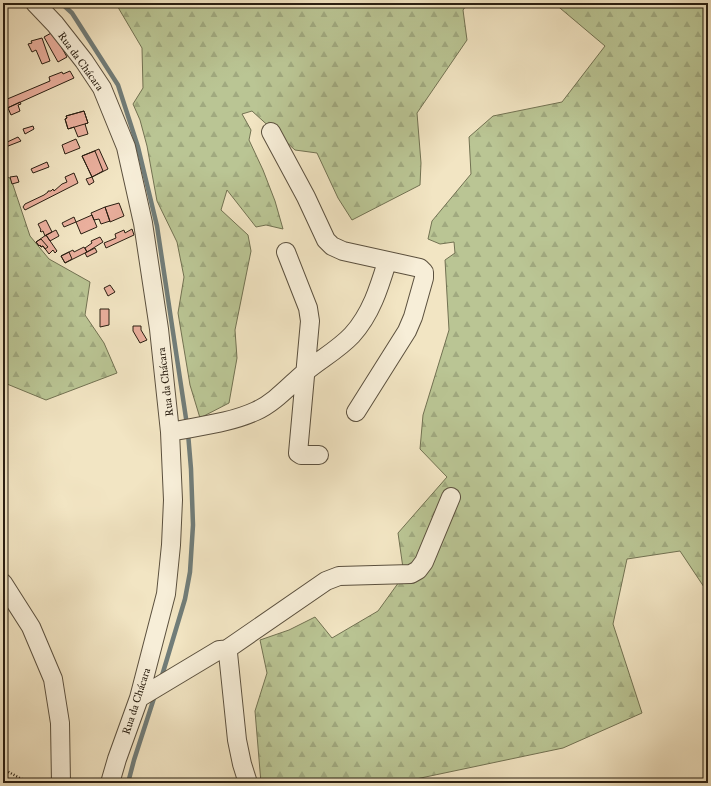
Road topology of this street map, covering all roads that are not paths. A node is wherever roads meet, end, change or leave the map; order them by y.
1 (35, 3) edge
2 (271, 132) dead end
3 (286, 252) dead end
4 (387, 262) junction
5 (305, 372) junction
6 (356, 412) dead end
7 (170, 432) junction
8 (319, 455) dead end
9 (451, 497) dead end
10 (3, 583) edge
11 (226, 650) junction
12 (139, 698) junction
13 (61, 783) edge
14 (110, 783) edge
15 (248, 783) edge

1 - 7 street, Rua da Chácara
2 - 4 street
3 - 5 street
4 - 5 street
4 - 6 street
5 - 7 street
5 - 8 street
7 - 12 street, Rua da Chácara
9 - 11 street
10 - 13 street
11 - 12 street
11 - 15 street
12 - 14 street, Rua da Chácara

